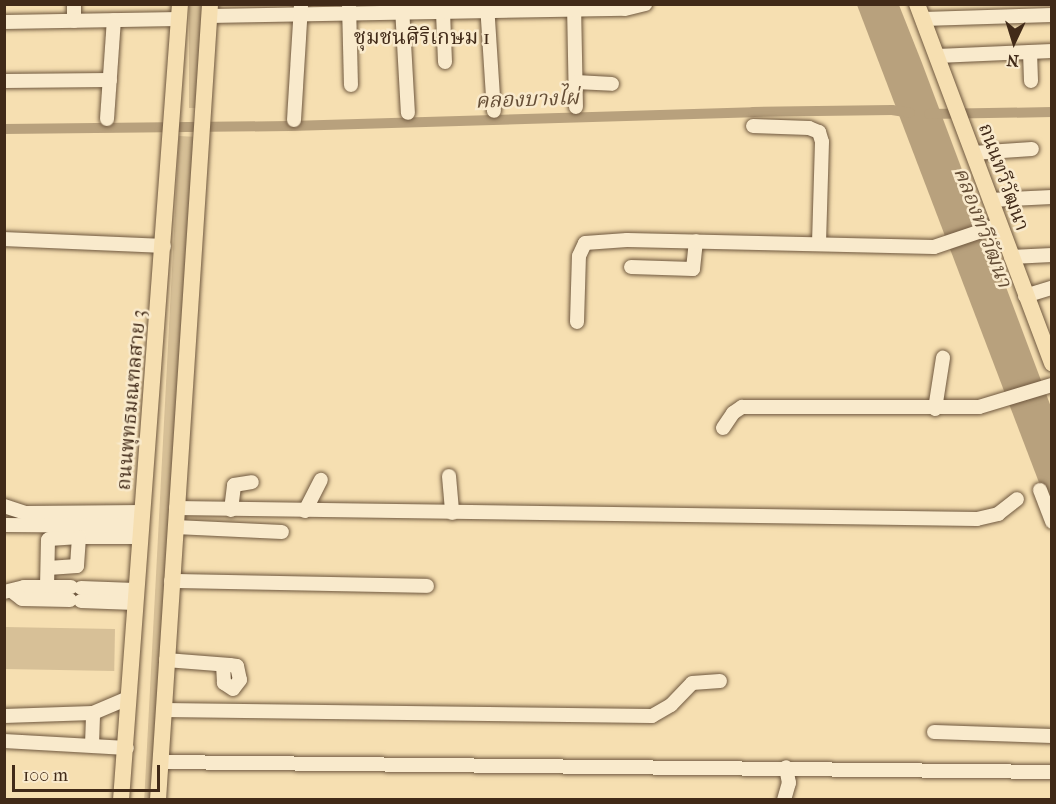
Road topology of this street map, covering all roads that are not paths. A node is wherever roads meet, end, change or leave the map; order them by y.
1 (74, 4) edge
2 (645, 4) edge
3 (531, 7) edge
4 (574, 7) edge
5 (487, 8) edge
6 (402, 9) edge
7 (300, 10) edge
8 (349, 10) edge
9 (180, 12) edge
10 (443, 12) junction
11 (920, 12) edge
12 (1052, 15) edge
13 (209, 17) edge
14 (114, 20) junction
15 (74, 21) junction
16 (4, 22) edge
17 (1052, 51) edge
18 (1030, 52) junction
19 (937, 56) junction
20 (445, 62) dead end
21 (110, 80) junction
22 (4, 81) edge
23 (1031, 81) dead end
24 (576, 82) junction
25 (612, 84) dead end
26 (351, 85) dead end
27 (576, 107) dead end
28 (494, 111) dead end
29 (408, 113) dead end
30 (107, 119) dead end
31 (294, 120) dead end
32 (753, 126) dead end
33 (1032, 149) dead end
34 (973, 153) junction
35 (1052, 197) edge
36 (990, 200) junction
37 (999, 225) junction
38 (4, 239) edge
39 (696, 241) junction
40 (819, 243) junction
41 (165, 246) junction
42 (1052, 255) edge
43 (1011, 257) junction
44 (631, 267) dead end
45 (1052, 288) edge
46 (1025, 296) junction
47 (577, 322) dead end
48 (1049, 353) edge
49 (943, 358) dead end
50 (1046, 387) edge
51 (934, 409) junction
52 (723, 428) dead end
53 (449, 476) dead end
54 (321, 480) dead end
55 (252, 482) dead end
56 (1040, 490) dead end
57 (1017, 499) dead end
58 (4, 506) edge
59 (176, 508) junction
60 (234, 510) junction
61 (305, 511) junction
62 (452, 513) junction
63 (1052, 522) edge
64 (4, 525) edge
65 (142, 525) junction
66 (175, 527) junction
67 (235, 530) junction
68 (282, 532) dead end
69 (79, 537) junction
70 (48, 568) junction
71 (171, 581) junction
72 (427, 586) dead end
73 (48, 587) junction
74 (9, 592) edge
75 (76, 594) junction
76 (135, 597) junction
77 (166, 660) junction
78 (223, 665) dead end
79 (720, 681) dead end
80 (129, 698) junction
81 (163, 710) junction
82 (93, 712) junction
83 (4, 716) edge
84 (934, 732) dead end
85 (1052, 736) edge
86 (4, 741) edge
87 (92, 745) junction
88 (127, 748) junction
89 (160, 762) junction
90 (786, 767) junction
91 (1052, 772) edge
92 (121, 800) edge
93 (158, 800) edge
94 (784, 800) edge

1 - 15 street
2 - 4 street
3 - 4 street
3 - 5 street
4 - 24 street
5 - 10 street
5 - 28 street
6 - 8 street
6 - 10 street
6 - 29 street
7 - 8 street
7 - 13 street
7 - 31 street
8 - 26 street
9 - 14 street
9 - 41 main road, ถนนพุทธมณฑลสาย 3
10 - 20 street
11 - 12 street
11 - 19 main road, ถนนทวีวัฒนา
13 - 59 main road
14 - 15 street
14 - 21 street
15 - 16 street
17 - 18 street
18 - 19 street
18 - 23 street
19 - 34 main road, ถนนทวีวัฒนา
21 - 22 street
21 - 30 street
24 - 25 street
24 - 27 street
32 - 40 street
33 - 34 street
34 - 36 main road, ถนนทวีวัฒนา
35 - 36 street
36 - 37 main road, ถนนทวีวัฒนา
37 - 40 street
37 - 43 main road, ถนนทวีวัฒนา
38 - 41 street
39 - 40 street
39 - 44 street
39 - 47 street
41 - 65 main road, ถนนพุทธมณฑลสาย 3
42 - 43 street
43 - 46 main road, ถนนทวีวัฒนา
45 - 46 street
46 - 48 main road, ถนนทวีวัฒนา
49 - 51 street
50 - 51 street
51 - 52 street
53 - 62 street
54 - 61 street
55 - 60 street
56 - 63 street
57 - 62 street
58 - 65 street
59 - 60 street
59 - 66 main road
60 - 61 street
60 - 67 street
61 - 62 street
64 - 65 street
65 - 69 street
65 - 76 main road, ถนนพุทธมณฑลสาย 3
66 - 67 street
66 - 71 main road
67 - 68 street
69 - 70 street
69 - 70 street
70 - 73 street
71 - 72 street
71 - 77 main road
73 - 74 street
73 - 75 street
74 - 75 street
75 - 76 street
76 - 80 main road, ถนนพุทธมณฑลสาย 3
77 - 78 street
77 - 81 main road
79 - 81 street
80 - 82 street
80 - 88 main road, ถนนพุทธมณฑลสาย 3
81 - 89 main road
82 - 83 street
82 - 87 street
84 - 85 street
86 - 87 street
87 - 88 street
88 - 92 main road, ถนนพุทธมณฑลสาย 3
89 - 90 street
89 - 93 main road
90 - 91 street
90 - 94 street

